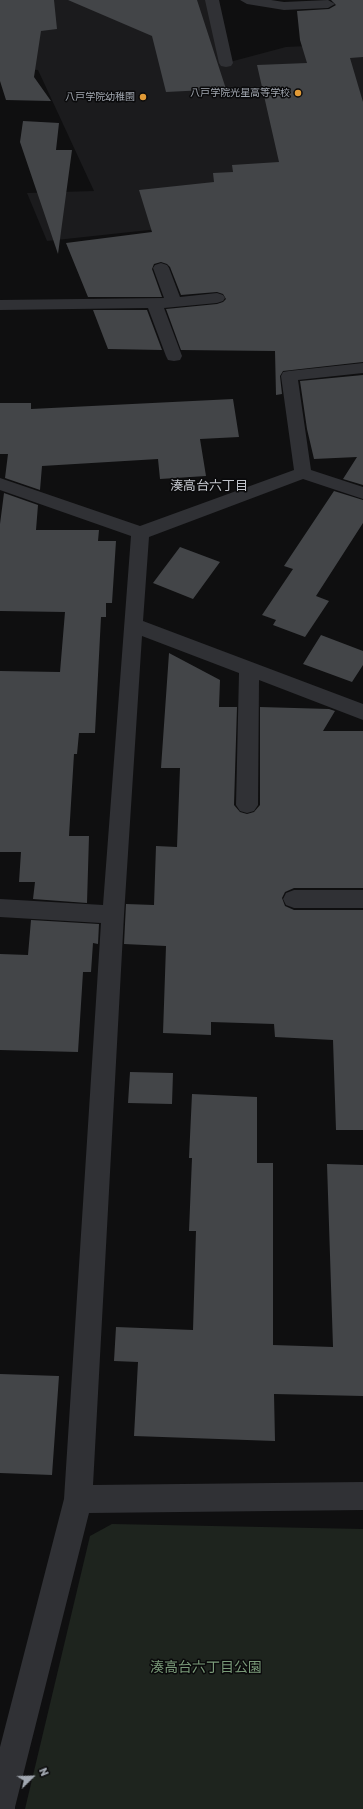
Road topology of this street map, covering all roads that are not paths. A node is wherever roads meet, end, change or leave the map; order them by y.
1 (212, 0) edge
2 (247, 0) edge
3 (328, 4) dead end
4 (226, 63) dead end
5 (161, 268) dead end
6 (217, 298) dead end
7 (154, 303) junction
8 (174, 303) junction
9 (0, 305) edge
10 (174, 356) dead end
11 (363, 368) edge
12 (303, 473) junction
13 (0, 484) edge
14 (363, 493) edge
15 (140, 533) junction
16 (133, 625) junction
17 (249, 669) junction
18 (363, 712) edge
19 (247, 805) dead end
20 (294, 899) dead end
21 (363, 899) edge
22 (0, 908) edge
23 (113, 915) junction
24 (363, 1496) edge
25 (78, 1499) junction
26 (0, 1807) edge

1 - 4 street
2 - 3 street
5 - 8 street
6 - 8 street
7 - 8 street
7 - 9 street
7 - 10 street
11 - 12 street
12 - 14 street
12 - 15 street
13 - 15 street
15 - 16 street
16 - 17 street
16 - 23 street
17 - 18 street
17 - 19 street
20 - 21 street
22 - 23 street
23 - 25 street
24 - 25 street
25 - 26 street

